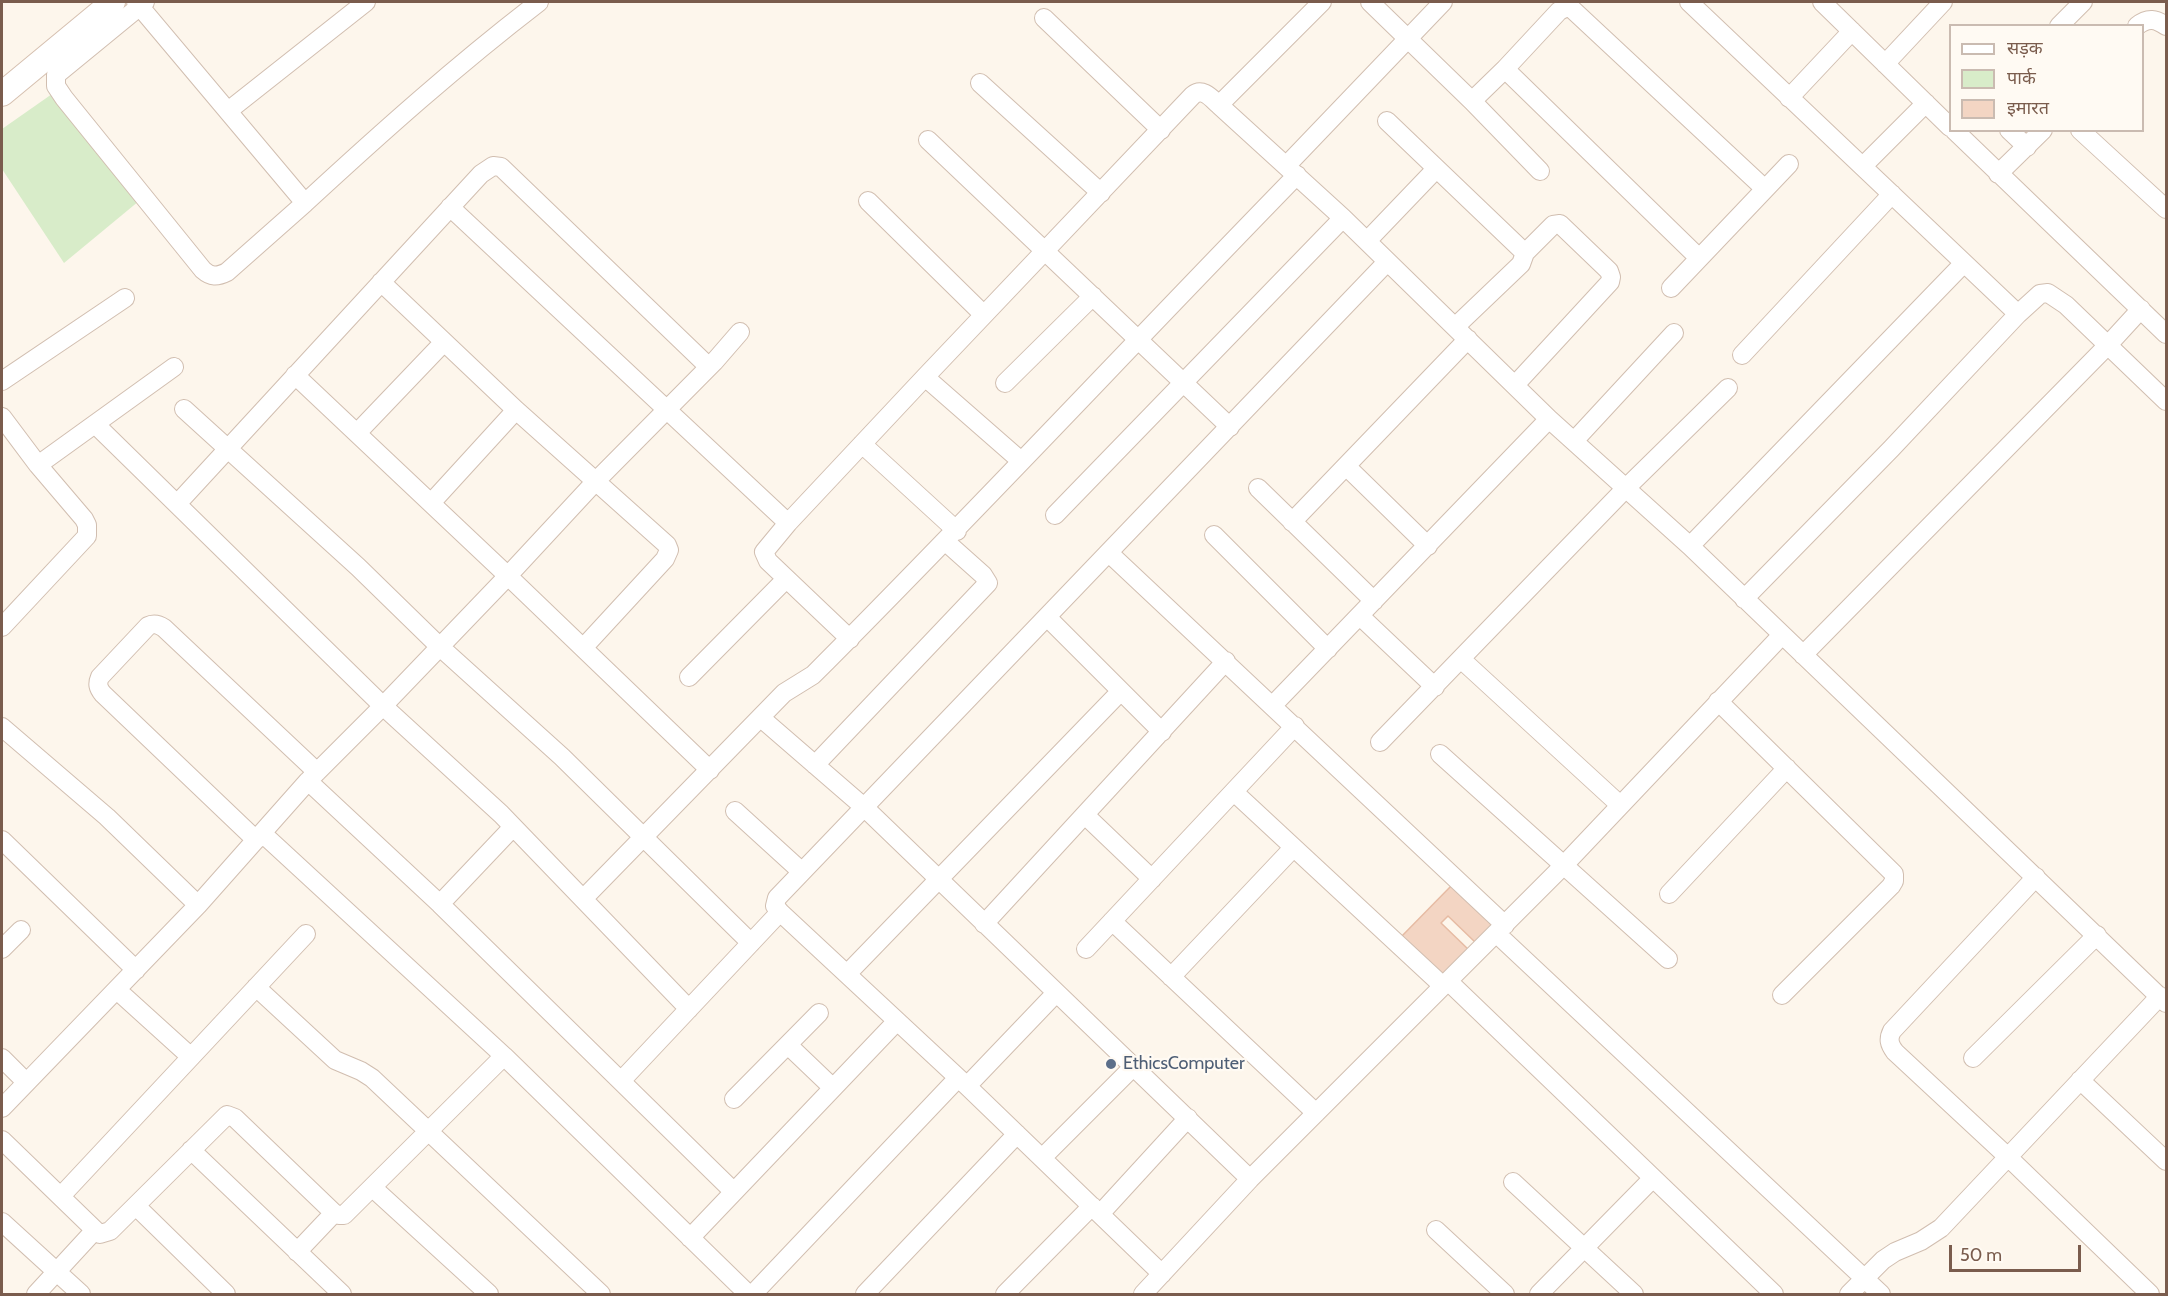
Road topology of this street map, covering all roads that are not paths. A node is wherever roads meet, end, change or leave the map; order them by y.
1 (366, 2) edge
2 (539, 2) edge
3 (1322, 2) edge
4 (1370, 2) edge
5 (1443, 2) edge
6 (1689, 2) edge
7 (1822, 2) edge
8 (1943, 2) edge
9 (2083, 2) edge
10 (108, 3) edge
11 (141, 3) edge
12 (1044, 18) dead end
13 (2061, 24) edge
14 (2139, 24) edge
15 (2166, 26) edge
16 (1852, 31) junction
17 (1408, 38) junction
18 (1885, 64) junction
19 (1505, 69) junction
20 (980, 83) dead end
21 (2, 94) edge
22 (1789, 98) junction
23 (1472, 100) junction
24 (1926, 103) junction
25 (1219, 105) junction
26 (228, 111) junction
27 (1387, 121) dead end
28 (1949, 126) edge
29 (1161, 130) junction
30 (1956, 132) edge
31 (2011, 132) edge
32 (2041, 132) edge
33 (2082, 132) edge
34 (928, 140) dead end
35 (2027, 147) junction
36 (1789, 164) dead end
37 (1863, 166) junction
38 (1436, 169) junction
39 (1292, 170) junction
40 (1540, 171) dead end
41 (1998, 174) junction
42 (1765, 189) junction
43 (1101, 193) junction
44 (1892, 194) junction
45 (868, 201) dead end
46 (305, 203) junction
47 (450, 207) junction
48 (2166, 209) edge
49 (1343, 218) junction
50 (1367, 241) junction
51 (1046, 251) junction
52 (1526, 253) junction
53 (1700, 258) junction
54 (1387, 262) junction
55 (1964, 263) junction
56 (381, 282) junction
57 (1671, 288) dead end
58 (1093, 296) junction
59 (125, 298) dead end
60 (2141, 309) junction
61 (2018, 314) junction
62 (984, 315) junction
63 (740, 332) dead end
64 (1462, 333) junction
65 (1674, 333) dead end
66 (2166, 334) edge
67 (1137, 339) junction
68 (444, 342) junction
69 (2108, 345) junction
70 (1742, 355) dead end
71 (174, 367) dead end
72 (709, 367) junction
73 (295, 375) junction
74 (925, 376) junction
75 (2, 381) edge
76 (1182, 382) junction
77 (1005, 383) dead end
78 (1515, 385) junction
79 (1728, 388) dead end
80 (2166, 400) edge
81 (184, 409) dead end
82 (516, 410) junction
83 (665, 410) junction
84 (2, 417) edge
85 (1549, 419) junction
86 (95, 424) junction
87 (1230, 427) junction
88 (357, 433) junction
89 (1574, 441) junction
90 (862, 444) junction
91 (227, 448) junction
92 (1021, 461) junction
93 (38, 465) junction
94 (1346, 466) junction
95 (595, 482) junction
96 (1258, 488) dead end
97 (1626, 488) junction
98 (431, 503) junction
99 (177, 504) junction
100 (1055, 515) dead end
101 (1292, 522) junction
102 (788, 523) junction
103 (1214, 535) dead end
104 (951, 536) junction
105 (1428, 546) junction
106 (1690, 546) junction
107 (1109, 553) junction
108 (508, 576) junction
109 (786, 579) junction
110 (1744, 599) junction
111 (1374, 601) junction
112 (1360, 616) junction
113 (1047, 617) junction
114 (2, 627) edge
115 (1782, 635) junction
116 (850, 639) junction
117 (439, 646) junction
118 (583, 648) junction
119 (1328, 649) junction
120 (1803, 655) junction
121 (1462, 660) junction
122 (1226, 662) junction
123 (688, 677) dead end
124 (1435, 687) junction
125 (1120, 692) junction
126 (1718, 701) junction
127 (1273, 705) junction
128 (383, 706) junction
129 (761, 718) junction
130 (1296, 726) junction
131 (2, 727) edge
132 (1162, 732) junction
133 (1380, 742) dead end
134 (1440, 754) dead end
135 (815, 765) junction
136 (1787, 768) junction
137 (710, 770) junction
138 (313, 777) junction
139 (1234, 792) junction
140 (1620, 805) junction
141 (865, 808) junction
142 (735, 811) dead end
143 (1084, 815) junction
144 (513, 827) junction
145 (259, 836) junction
146 (645, 838) junction
147 (2, 840) edge
148 (1293, 848) junction
149 (1564, 865) junction
150 (802, 872) junction
151 (2036, 877) junction
152 (1152, 879) junction
153 (938, 880) junction
154 (1670, 894) dead end
155 (583, 899) junction
156 (440, 904) junction
157 (198, 905) junction
158 (780, 912) junction
159 (1112, 921) junction
160 (984, 924) junction
161 (1501, 929) junction
162 (21, 930) dead end
163 (306, 934) dead end
164 (2097, 935) junction
165 (751, 942) junction
166 (2, 949) edge
167 (1086, 949) dead end
168 (1668, 959) dead end
169 (136, 970) junction
170 (847, 974) junction
171 (1171, 977) junction
172 (1446, 983) junction
173 (256, 987) junction
174 (117, 990) junction
175 (1056, 993) junction
176 (1782, 995) dead end
177 (2163, 1000) edge
178 (689, 1009) junction
179 (819, 1013) dead end
180 (897, 1020) junction
181 (788, 1045) junction
182 (504, 1056) junction
183 (191, 1057) junction
184 (2, 1058) edge
185 (1973, 1058) dead end
186 (1133, 1067) junction
187 (2080, 1080) junction
188 (621, 1081) junction
189 (26, 1082) junction
190 (962, 1082) junction
191 (833, 1088) junction
192 (734, 1099) dead end
193 (2, 1108) edge
194 (1316, 1113) junction
195 (1188, 1118) junction
196 (428, 1131) junction
197 (1017, 1134) junction
198 (2, 1140) edge
199 (191, 1150) junction
200 (2008, 1157) junction
201 (1042, 1158) junction
202 (2166, 1161) edge
203 (1653, 1178) junction
204 (1251, 1179) junction
205 (1513, 1182) dead end
206 (373, 1188) junction
207 (734, 1192) junction
208 (61, 1196) junction
209 (136, 1206) junction
210 (1096, 1210) junction
211 (334, 1213) junction
212 (2, 1222) edge
213 (95, 1230) junction
214 (1436, 1230) dead end
215 (690, 1238) junction
216 (1585, 1248) junction
217 (297, 1252) junction
218 (56, 1272) junction
219 (1162, 1274) junction
220 (1864, 1279) junction
221 (36, 1294) edge
222 (81, 1294) edge
223 (226, 1294) edge
224 (342, 1294) edge
225 (489, 1294) edge
226 (602, 1294) edge
227 (748, 1294) edge
228 (753, 1294) edge
229 (865, 1294) edge
230 (1005, 1294) edge
231 (1143, 1294) edge
232 (1505, 1294) edge
233 (1539, 1294) edge
234 (1634, 1294) edge
235 (1774, 1294) edge
236 (1849, 1294) edge
237 (1881, 1294) edge
238 (2150, 1294) edge

1 - 26 street
2 - 46 street
3 - 25 street
4 - 17 street
5 - 17 street
6 - 22 street
7 - 16 street
8 - 18 street
9 - 13 street
10 - 21 main road
11 - 26 street
11 - 46 street
12 - 29 street
14 - 15 street
16 - 18 street
16 - 22 street
17 - 23 street
17 - 39 street
18 - 24 street
19 - 23 street
19 - 42 street
19 - 53 street
20 - 43 street
22 - 37 street
23 - 40 street
24 - 28 street
24 - 37 street
25 - 29 street
25 - 39 street
26 - 46 street
27 - 38 street
29 - 43 street
30 - 41 street
31 - 35 street
32 - 35 street
33 - 48 street
34 - 51 street
35 - 41 street
36 - 42 street
37 - 44 street
38 - 50 street
38 - 52 street
39 - 49 street
39 - 67 street
41 - 60 street
42 - 53 street
43 - 51 street
44 - 55 street
44 - 70 street
45 - 62 street
47 - 56 street
47 - 72 street
47 - 83 street
49 - 50 street
49 - 76 street
50 - 54 street
51 - 58 street
51 - 62 street
52 - 64 street
52 - 78 street
53 - 57 street
54 - 64 street
54 - 87 street
55 - 61 street
55 - 106 street
56 - 68 street
56 - 73 street
58 - 67 street
58 - 77 street
59 - 75 street
60 - 66 street
60 - 69 street
61 - 69 street
61 - 110 street
62 - 74 street
63 - 72 street
64 - 78 street
64 - 94 street
65 - 89 street
67 - 76 street
67 - 92 street
68 - 82 street
68 - 88 street
69 - 80 street
69 - 120 street
71 - 86 street
72 - 83 street
73 - 88 street
73 - 91 street
74 - 90 street
74 - 92 street
76 - 87 street
76 - 100 street
78 - 85 street
79 - 97 street
81 - 91 street
82 - 95 street
82 - 98 street
83 - 95 street
83 - 102 street
84 - 93 street
85 - 89 street
85 - 105 street
86 - 93 street
86 - 99 street
87 - 107 street
88 - 98 street
89 - 97 street
90 - 102 street
90 - 104 street
91 - 99 street
91 - 117 street
92 - 104 street
93 - 114 street
94 - 101 street
94 - 105 street
95 - 108 street
95 - 118 street
96 - 101 street
97 - 106 street
97 - 121 street
98 - 108 street
99 - 128 street
101 - 111 street
102 - 109 street
103 - 119 street
104 - 116 street
104 - 135 street
105 - 111 street
106 - 110 street
107 - 113 street
107 - 122 street
108 - 117 street
108 - 118 street
109 - 116 street
109 - 123 street
110 - 115 street
111 - 112 street
112 - 119 street
112 - 124 street
113 - 125 street
113 - 141 street
115 - 120 street
115 - 126 street
116 - 129 street
117 - 128 street
117 - 146 street
118 - 137 street
119 - 127 street
120 - 151 street
121 - 124 street
121 - 140 street
122 - 127 street
122 - 132 street
124 - 133 street
125 - 132 street
125 - 153 street
126 - 136 street
126 - 140 street
127 - 130 street
128 - 138 street
128 - 144 street
129 - 135 street
129 - 137 street
130 - 139 street
130 - 161 street
131 - 157 street
132 - 143 street
134 - 149 street
135 - 141 street
136 - 154 street
136 - 176 street
137 - 146 street
138 - 145 street
138 - 145 street
138 - 156 street
139 - 148 street
139 - 152 street
140 - 149 street
141 - 150 street
141 - 153 street
142 - 150 street
143 - 152 street
143 - 160 street
144 - 155 street
144 - 156 street
145 - 157 street
145 - 182 street
146 - 155 street
146 - 165 street
147 - 169 street
148 - 171 street
148 - 172 street
149 - 161 street
149 - 168 street
150 - 158 street
151 - 164 street
151 - 200 street
152 - 159 street
153 - 160 street
153 - 170 street
155 - 178 street
156 - 188 street
157 - 169 street
158 - 165 street
158 - 170 street
159 - 167 street
159 - 171 street
160 - 175 street
161 - 172 street
161 - 220 street
162 - 166 street
163 - 173 street
164 - 177 street
164 - 185 street
165 - 178 street
169 - 174 street
170 - 180 street
171 - 194 street
172 - 194 street
172 - 203 street
173 - 183 street
173 - 196 street
174 - 183 street
174 - 189 street
175 - 186 street
175 - 190 street
177 - 187 street
178 - 188 street
179 - 181 street
180 - 190 street
180 - 191 street
181 - 191 street
181 - 192 street
182 - 196 street
182 - 215 street
183 - 208 street
184 - 189 street
186 - 195 street
186 - 201 street
187 - 200 street
187 - 202 street
188 - 207 street
189 - 193 street
190 - 197 street
190 - 228 street
191 - 207 street
194 - 204 street
195 - 204 street
195 - 210 street
196 - 206 street
196 - 226 street
197 - 201 street
197 - 229 street
198 - 208 street
199 - 209 street
199 - 211 street
199 - 217 street
200 - 220 street
200 - 238 street
201 - 210 street
203 - 216 street
203 - 235 street
204 - 219 street
205 - 216 street
206 - 211 street
206 - 225 street
207 - 215 street
208 - 213 street
209 - 213 street
209 - 223 street
210 - 219 street
210 - 230 street
211 - 217 street
212 - 218 street
213 - 218 street
214 - 232 street
215 - 227 street
216 - 233 street
216 - 234 street
217 - 224 street
218 - 221 street
218 - 222 street
219 - 231 street
220 - 236 street
220 - 237 street

